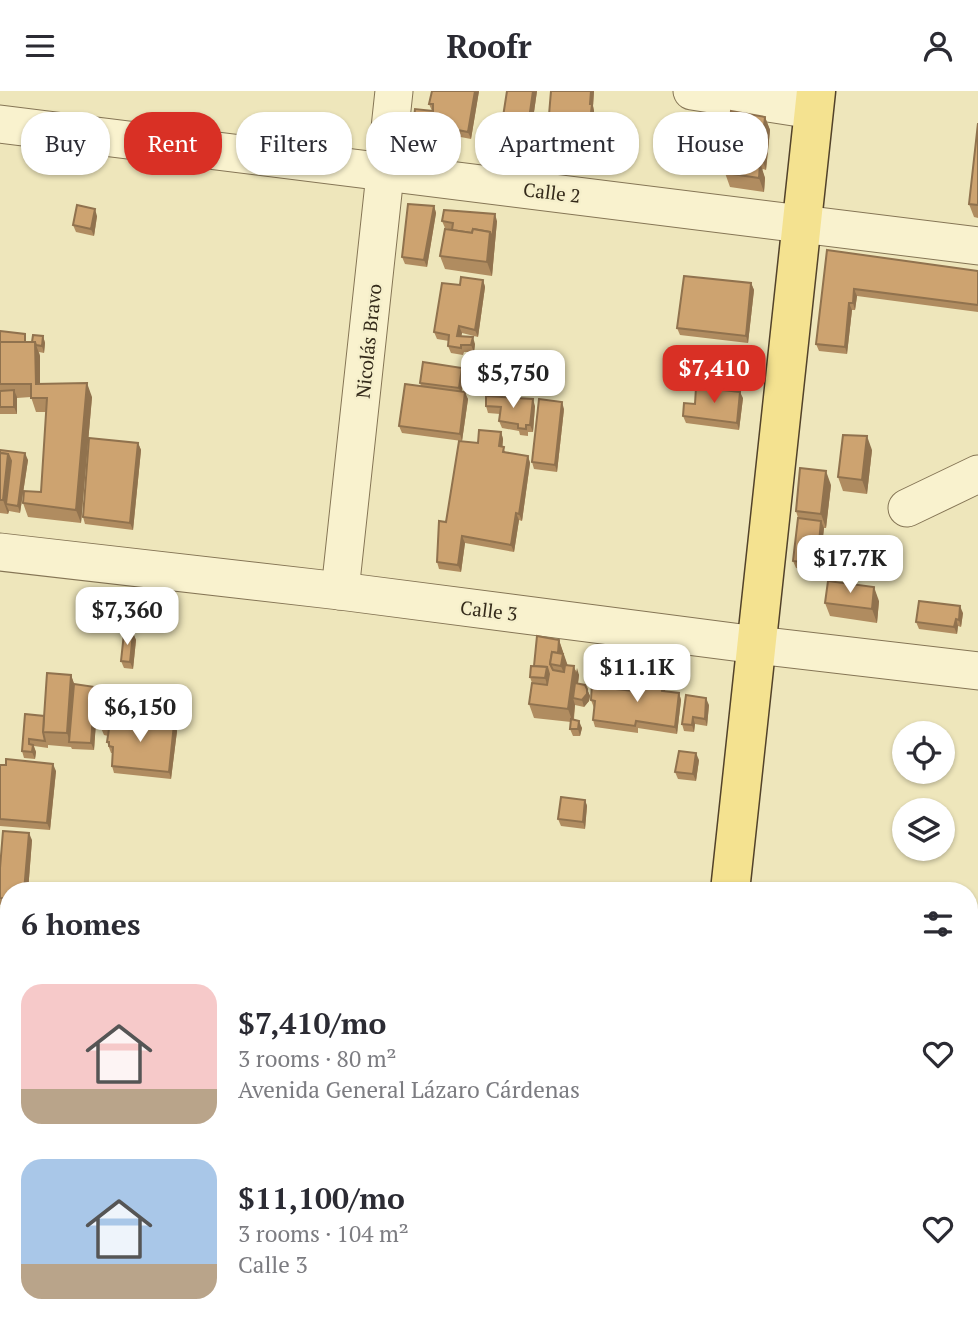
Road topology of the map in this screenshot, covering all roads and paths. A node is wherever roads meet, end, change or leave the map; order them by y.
1 (394, 91) edge
2 (692, 91) edge
3 (749, 95) edge
4 (814, 100) edge
5 (392, 112) edge
6 (0, 124) edge
7 (366, 169) edge
8 (387, 175) edge
9 (411, 175) edge
10 (801, 223) junction
11 (978, 246) edge
12 (978, 474) edge
13 (907, 508) dead end
14 (0, 552) edge
15 (340, 591) junction
16 (757, 645) junction
17 (978, 671) edge
18 (731, 882) edge

1 - 5 street, Nicolás Bravo
2 - 3 street
3 - 4 street
4 - 10 main road
6 - 7 street, Calle 2
8 - 15 street, Nicolás Bravo
9 - 10 street, Calle 2
10 - 11 street, Calle 2
10 - 16 main road
12 - 13 street
14 - 15 street, Calle 3
15 - 16 street, Calle 3
16 - 17 street, Calle 3
16 - 18 main road

